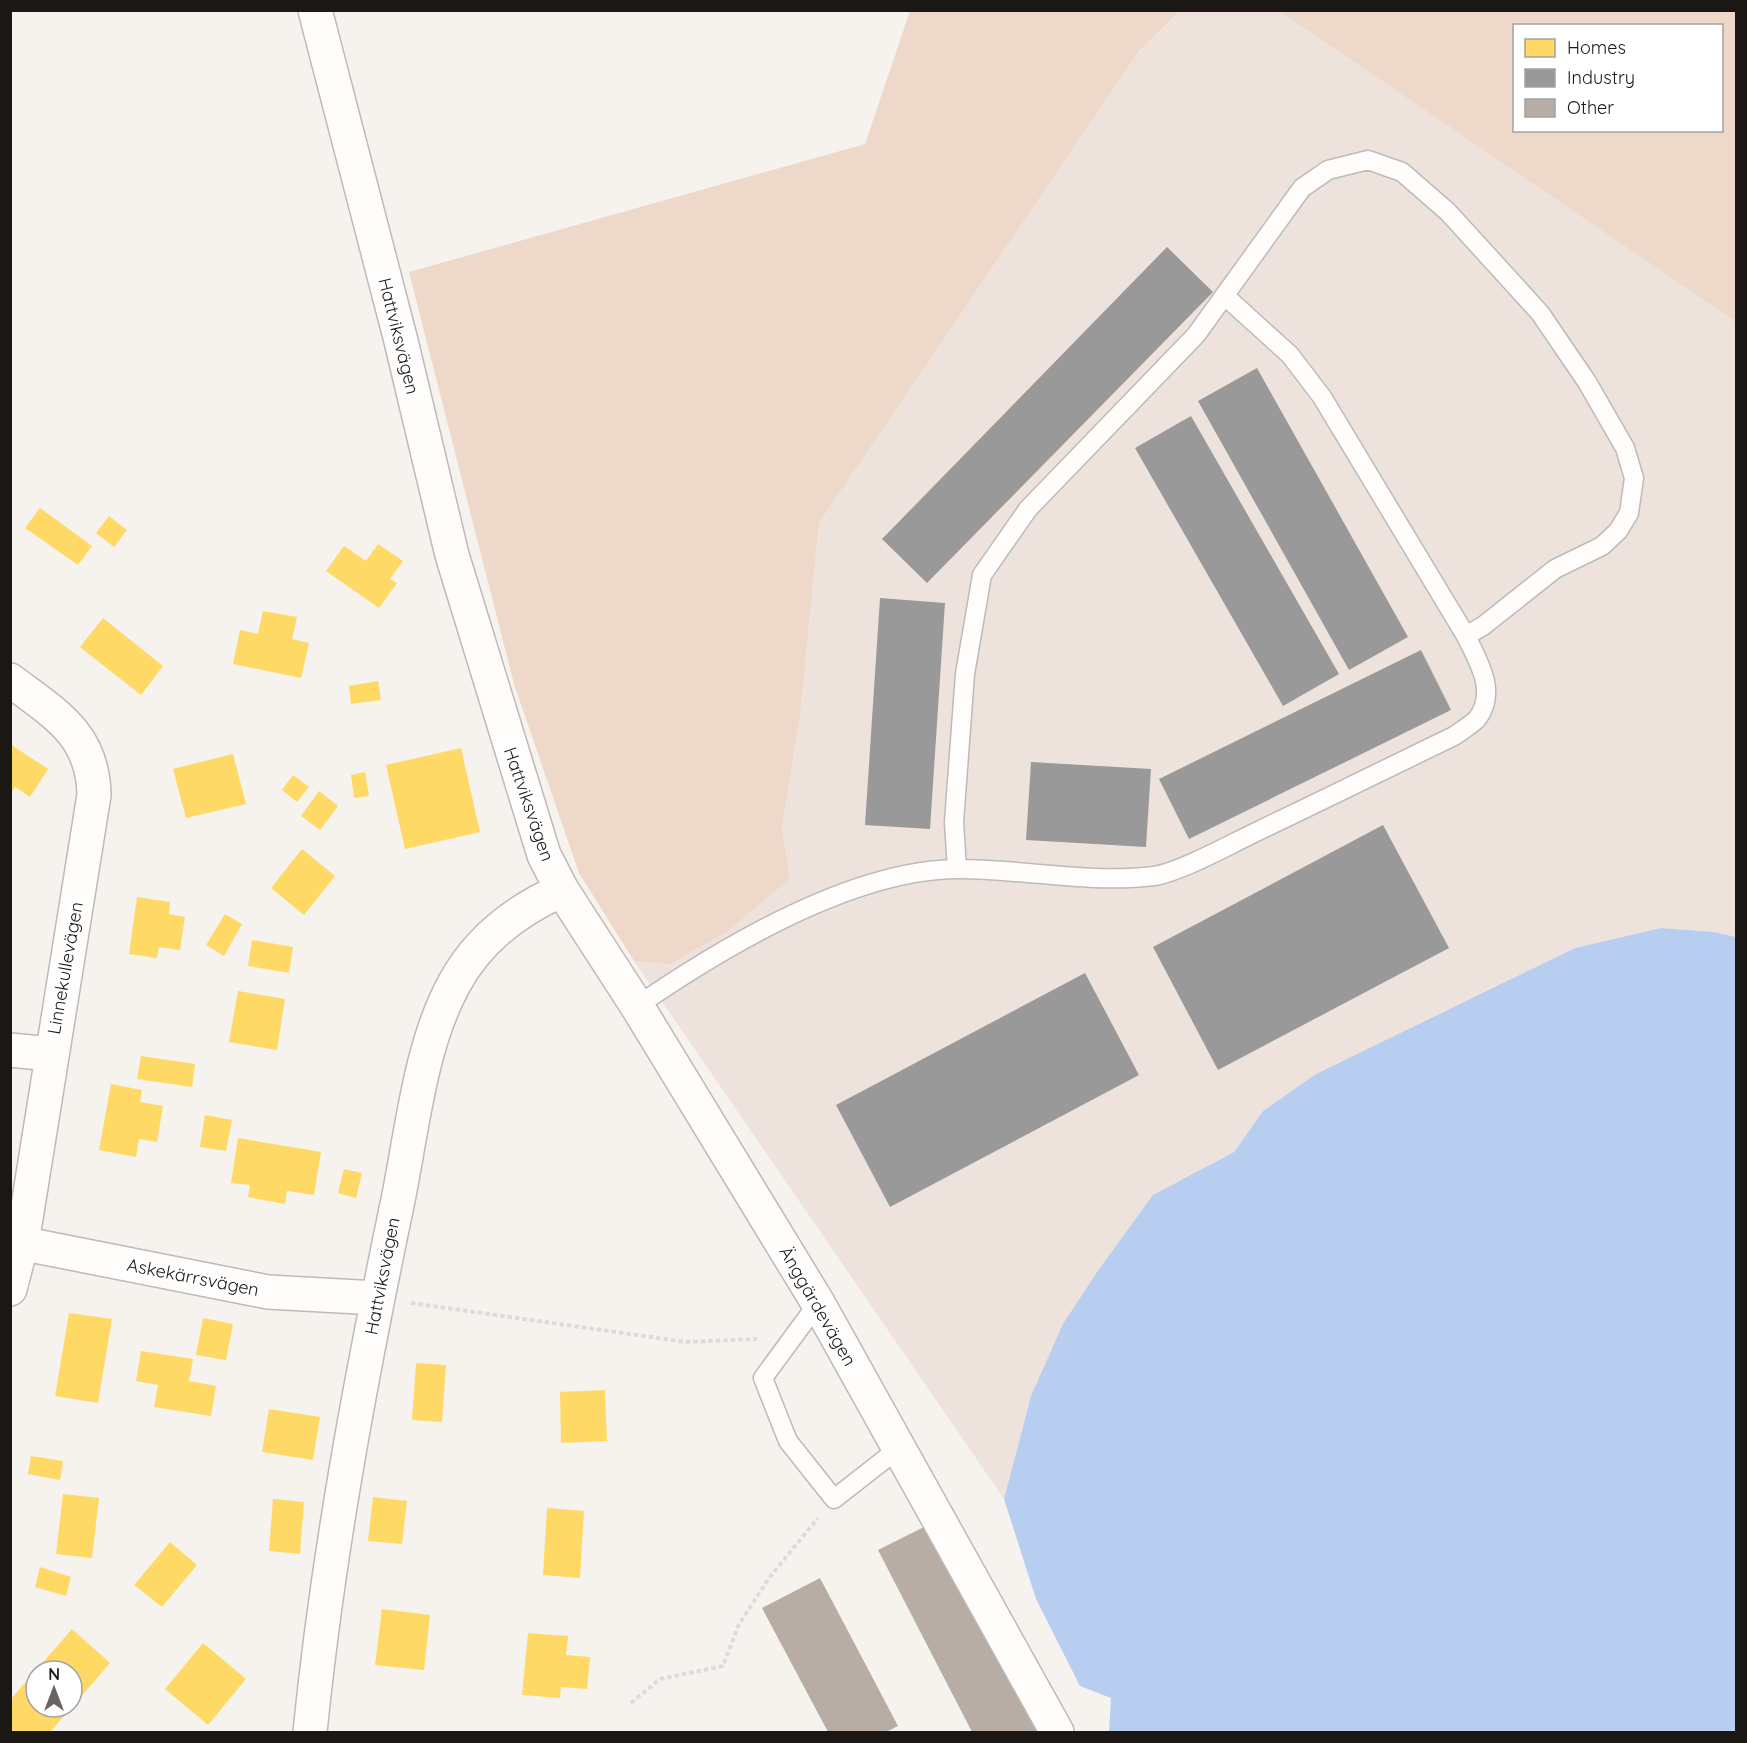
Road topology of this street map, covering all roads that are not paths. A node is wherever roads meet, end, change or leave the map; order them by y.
1 (315, 10) edge
2 (1226, 297) junction
3 (1466, 636) junction
4 (10, 680) edge
5 (957, 869) junction
6 (562, 890) junction
7 (637, 1006) junction
8 (10, 1050) edge
9 (51, 1054) junction
10 (16, 1242) edge
11 (10, 1289) edge
12 (377, 1298) junction
13 (818, 1303) junction
14 (898, 1449) junction
15 (310, 1732) edge
16 (1057, 1732) edge

1 - 6 street, Hattviksvägen
2 - 3 lane
2 - 3 lane
2 - 5 lane
3 - 5 lane
4 - 9 street, Linnekullevägen
5 - 7 lane
6 - 7 street, Änggärdevägen
6 - 12 street, Hattviksvägen
7 - 13 street, Änggärdevägen
8 - 9 street
9 - 10 street, Linnekullevägen
10 - 11 street, Linnekullevägen
10 - 12 street, Askekärrsvägen
12 - 15 street, Hattviksvägen
13 - 14 street, Änggärdevägen
13 - 14 lane
14 - 16 street, Änggärdevägen

